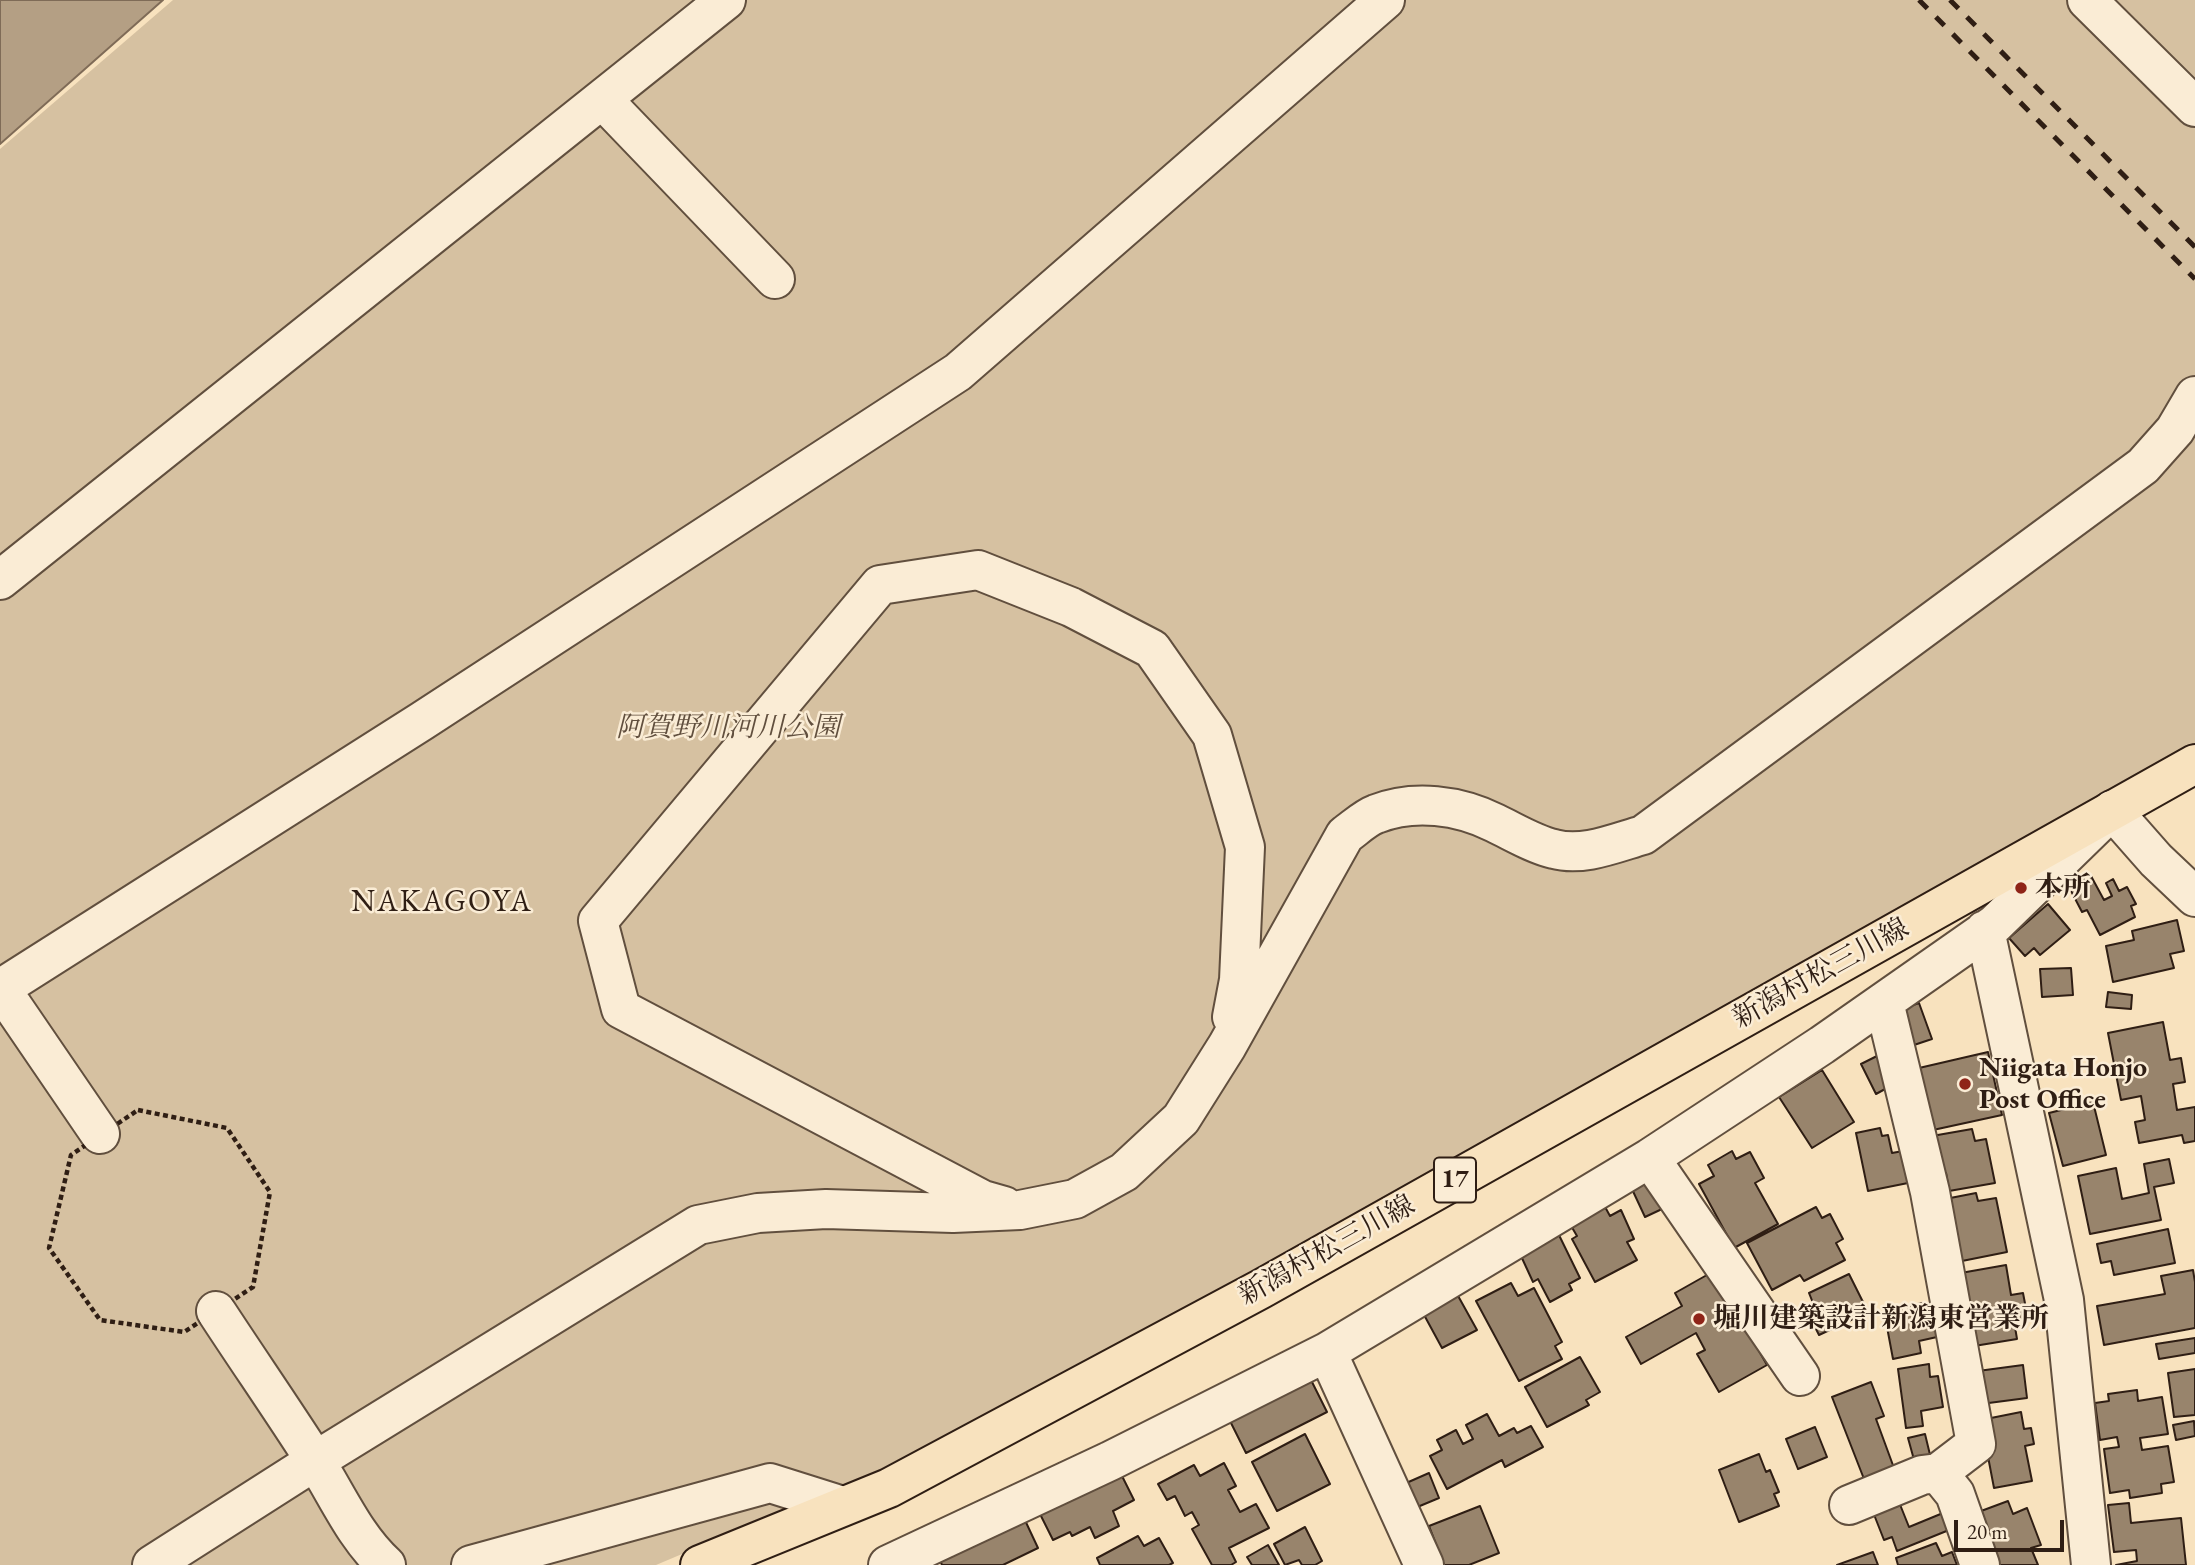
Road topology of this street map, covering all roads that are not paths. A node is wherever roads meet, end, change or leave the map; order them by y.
1 (726, 0) edge
2 (1385, 0) edge
3 (2087, 0) edge
4 (602, 99) junction
5 (2195, 107) edge
6 (775, 279) dead end
7 (2195, 396) edge
8 (0, 580) edge
9 (2195, 764) edge
10 (2112, 810) junction
11 (2195, 897) edge
12 (1985, 930) junction
13 (0, 989) edge
14 (1884, 1002) junction
15 (1227, 1046) junction
16 (100, 1134) road end
17 (1650, 1158) junction
18 (1020, 1210) junction
19 (216, 1311) road end
20 (1327, 1352) junction
21 (1800, 1376) dead end
22 (315, 1461) junction
23 (1938, 1472) junction
24 (1849, 1505) dead end
25 (843, 1506) junction
26 (152, 1565) edge
27 (386, 1565) edge
28 (471, 1565) edge
29 (700, 1565) edge
30 (888, 1565) edge
31 (1424, 1565) edge
32 (1979, 1565) edge
33 (2091, 1565) edge

1 - 4 street
2 - 13 street
3 - 5 street
4 - 6 street
4 - 8 street
7 - 15 street
9 - 10 main road, 新潟村松三川線 / 17
10 - 11 street
10 - 12 street
10 - 25 main road, 新潟村松三川線 / 17
12 - 14 street
12 - 33 street
13 - 16 street
14 - 17 street
14 - 23 street
15 - 18 street
15 - 18 street
17 - 20 street
17 - 21 street
18 - 22 street
19 - 22 street
20 - 30 street
20 - 31 street
22 - 26 street
22 - 27 street
23 - 24 street
23 - 32 street
25 - 28 street
25 - 29 main road, 新潟村松三川線 / 17

